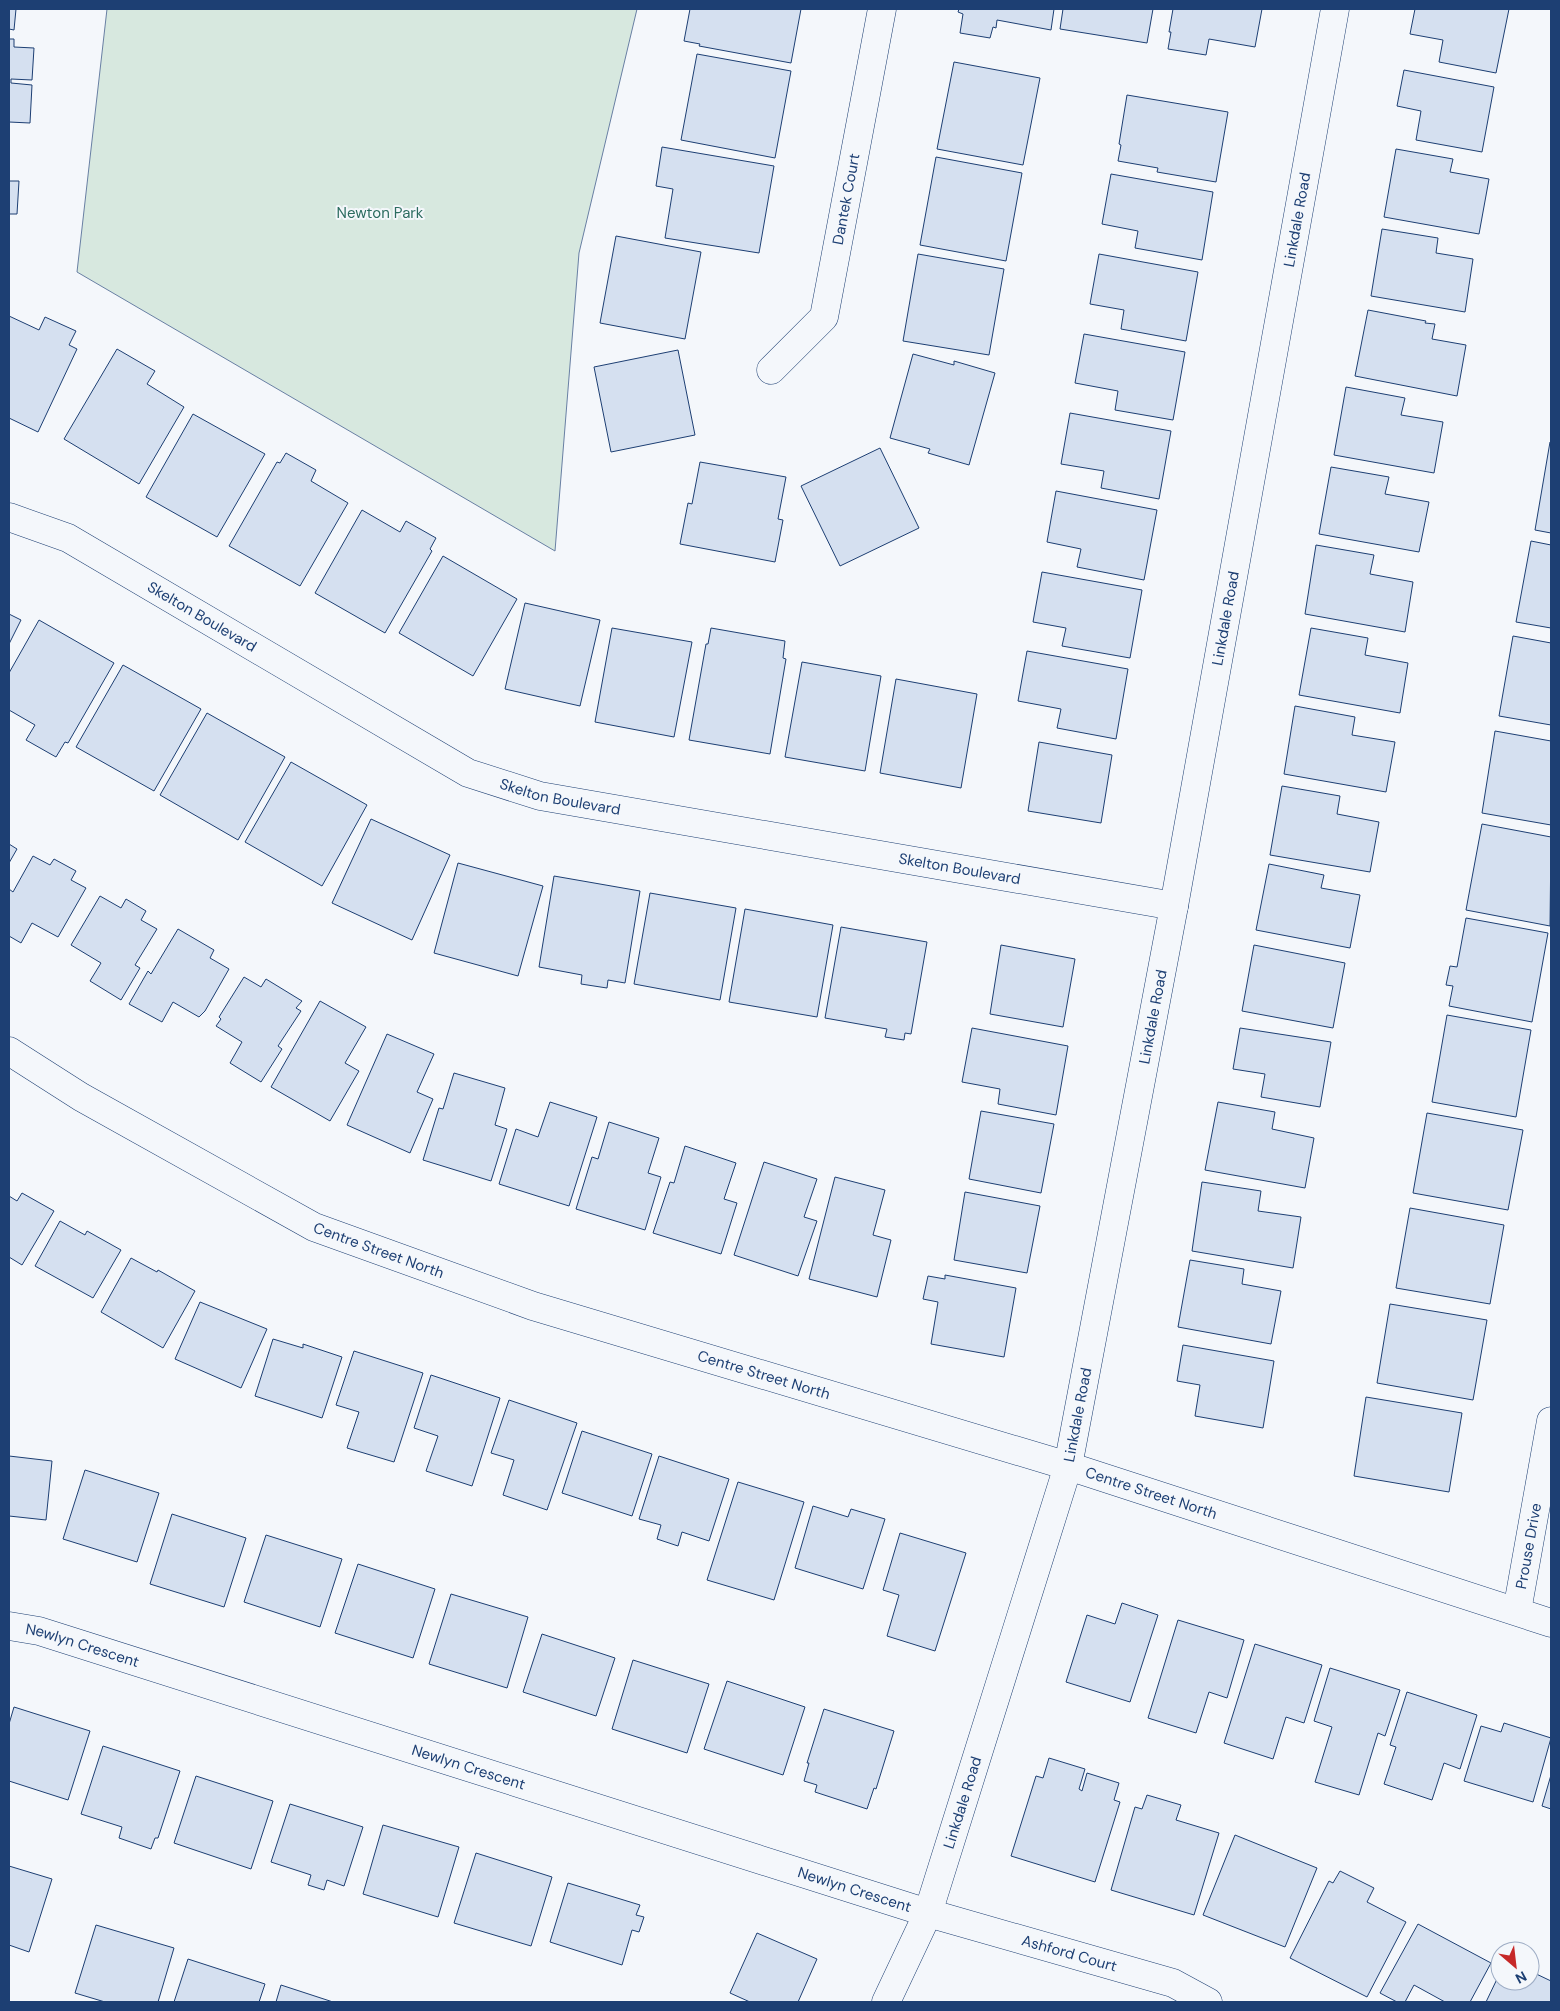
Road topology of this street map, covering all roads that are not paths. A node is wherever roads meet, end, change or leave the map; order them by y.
1 (882, 9) edge
2 (1335, 9) edge
3 (771, 370) dead end
4 (9, 517) edge
5 (1174, 906) junction
6 (9, 1051) edge
7 (1551, 1421) edge
8 (1068, 1466) junction
9 (1517, 1611) junction
10 (1551, 1623) edge
11 (9, 1626) edge
12 (928, 1913) junction
13 (886, 2002) edge
14 (1208, 2002) edge

1 - 3 street, Dantek Court
2 - 5 street, Linkdale Road
4 - 5 street, Skelton Boulevard
5 - 8 street, Linkdale Road
6 - 8 street, Centre Street North
7 - 9 street, Prouse Drive
8 - 9 street, Centre Street North
8 - 12 street, Linkdale Road
9 - 10 street, Centre Street North
11 - 12 street, Newlyn Crescent
12 - 13 street, Linkdale Road
12 - 14 street, Ashford Court

